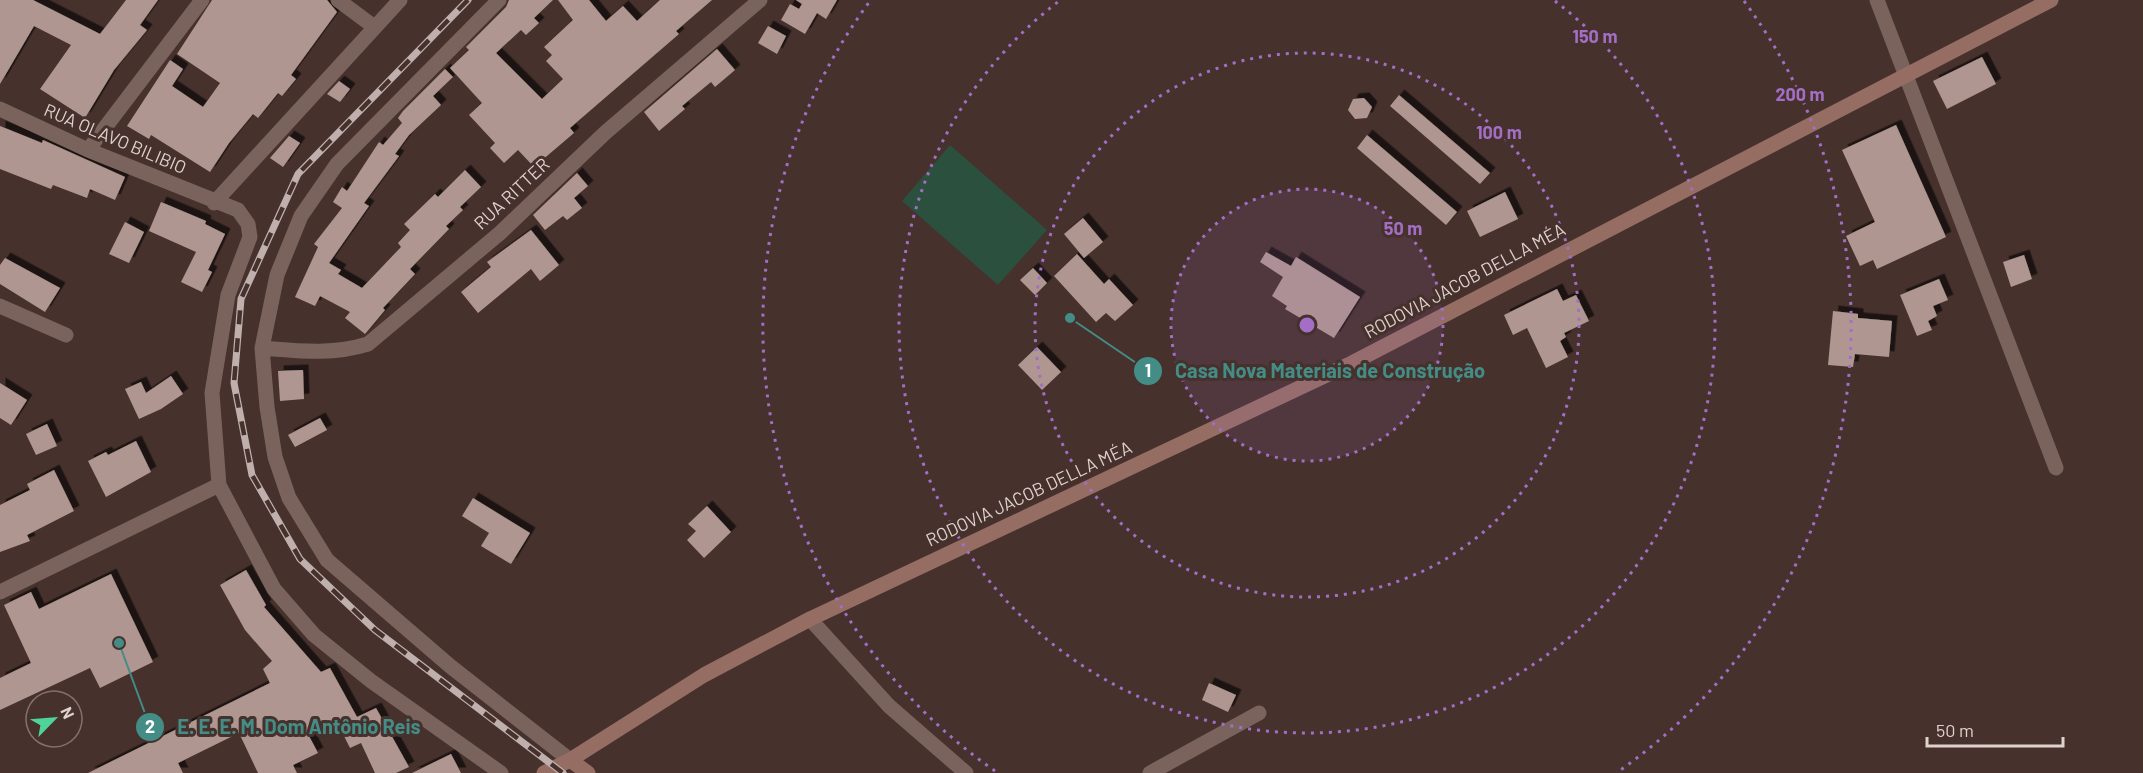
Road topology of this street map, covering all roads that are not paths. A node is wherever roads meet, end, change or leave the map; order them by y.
1 (202, 0) edge
2 (338, 0) edge
3 (400, 0) edge
4 (499, 0) edge
5 (760, 0) edge
6 (1877, 0) edge
7 (2051, 0) edge
8 (374, 26) junction
9 (1906, 74) junction
10 (0, 109) edge
11 (88, 150) junction
12 (214, 203) junction
13 (2, 311) edge
14 (66, 335) dead end
15 (262, 348) junction
16 (2056, 468) dead end
17 (219, 485) junction
18 (0, 592) edge
19 (810, 619) junction
20 (1259, 713) dead end
21 (570, 760) junction
22 (501, 773) edge
23 (544, 773) edge
24 (588, 773) edge
25 (966, 773) edge
26 (1150, 773) edge

1 - 11 street
2 - 8 street
3 - 8 street
4 - 15 street
5 - 15 street, RUA RITTER
6 - 9 street
7 - 9 street, RODOVIA JACOB DELLA MÉA
8 - 12 street
9 - 16 street
9 - 19 street, RODOVIA JACOB DELLA MÉA
10 - 11 street, RUA OLAVO BILIBIO
11 - 12 street, RUA OLAVO BILIBIO
12 - 17 street, RUA OLAVO BILIBIO
13 - 14 street
15 - 21 street
17 - 18 street
17 - 22 street
19 - 21 street, RODOVIA JACOB DELLA MÉA
19 - 25 street
20 - 26 street
21 - 23 street, RODOVIA JACOB DELLA MÉA
21 - 24 street

